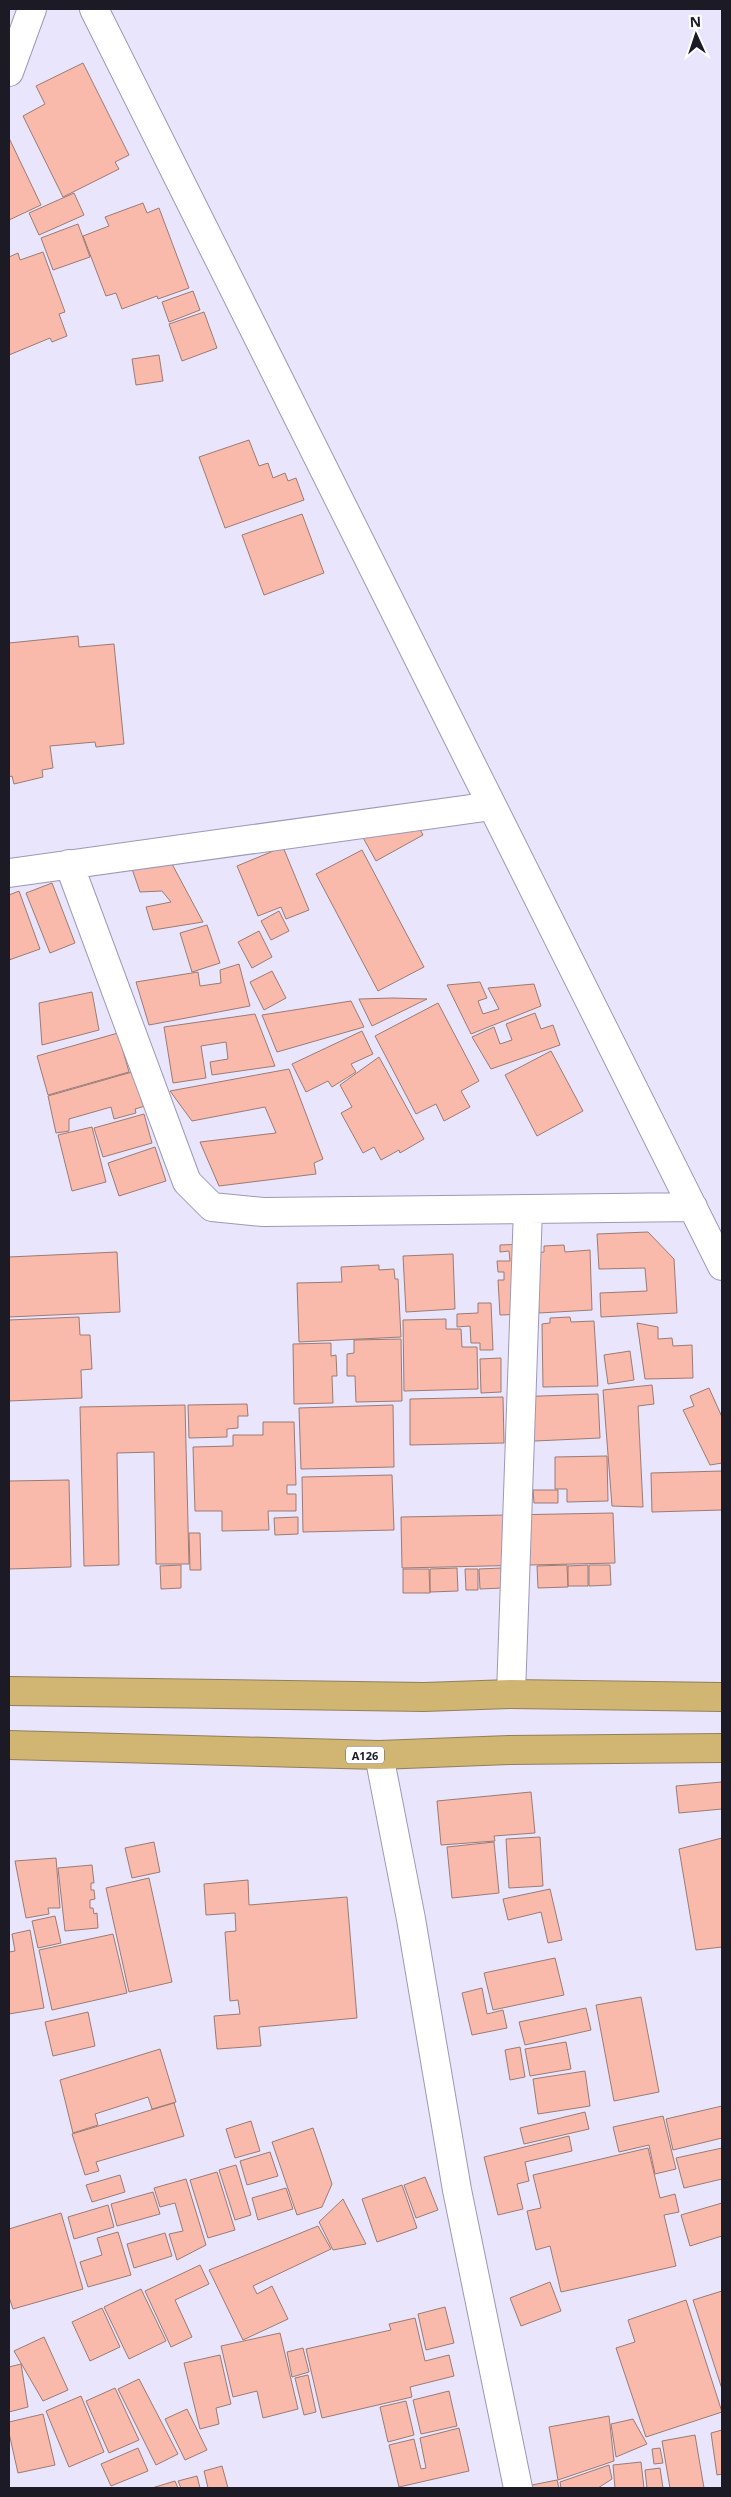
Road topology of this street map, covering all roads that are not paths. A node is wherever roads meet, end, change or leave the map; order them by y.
1 (32, 9) edge
2 (94, 9) edge
3 (9, 72) edge
4 (492, 806) junction
5 (69, 864) junction
6 (9, 873) edge
7 (693, 1207) junction
8 (528, 1209) junction
9 (722, 1266) edge
10 (9, 1691) edge
11 (511, 1694) junction
12 (722, 1697) edge
13 (9, 1745) edge
14 (722, 1748) edge
15 (379, 1755) junction
16 (511, 2486) edge

1 - 3 street
2 - 4 street
4 - 5 street
4 - 7 street
5 - 6 street
5 - 8 street
7 - 8 street
7 - 9 street
8 - 11 street
10 - 11 highway
11 - 12 highway
13 - 15 highway, A126
14 - 15 highway, A126
15 - 16 street

